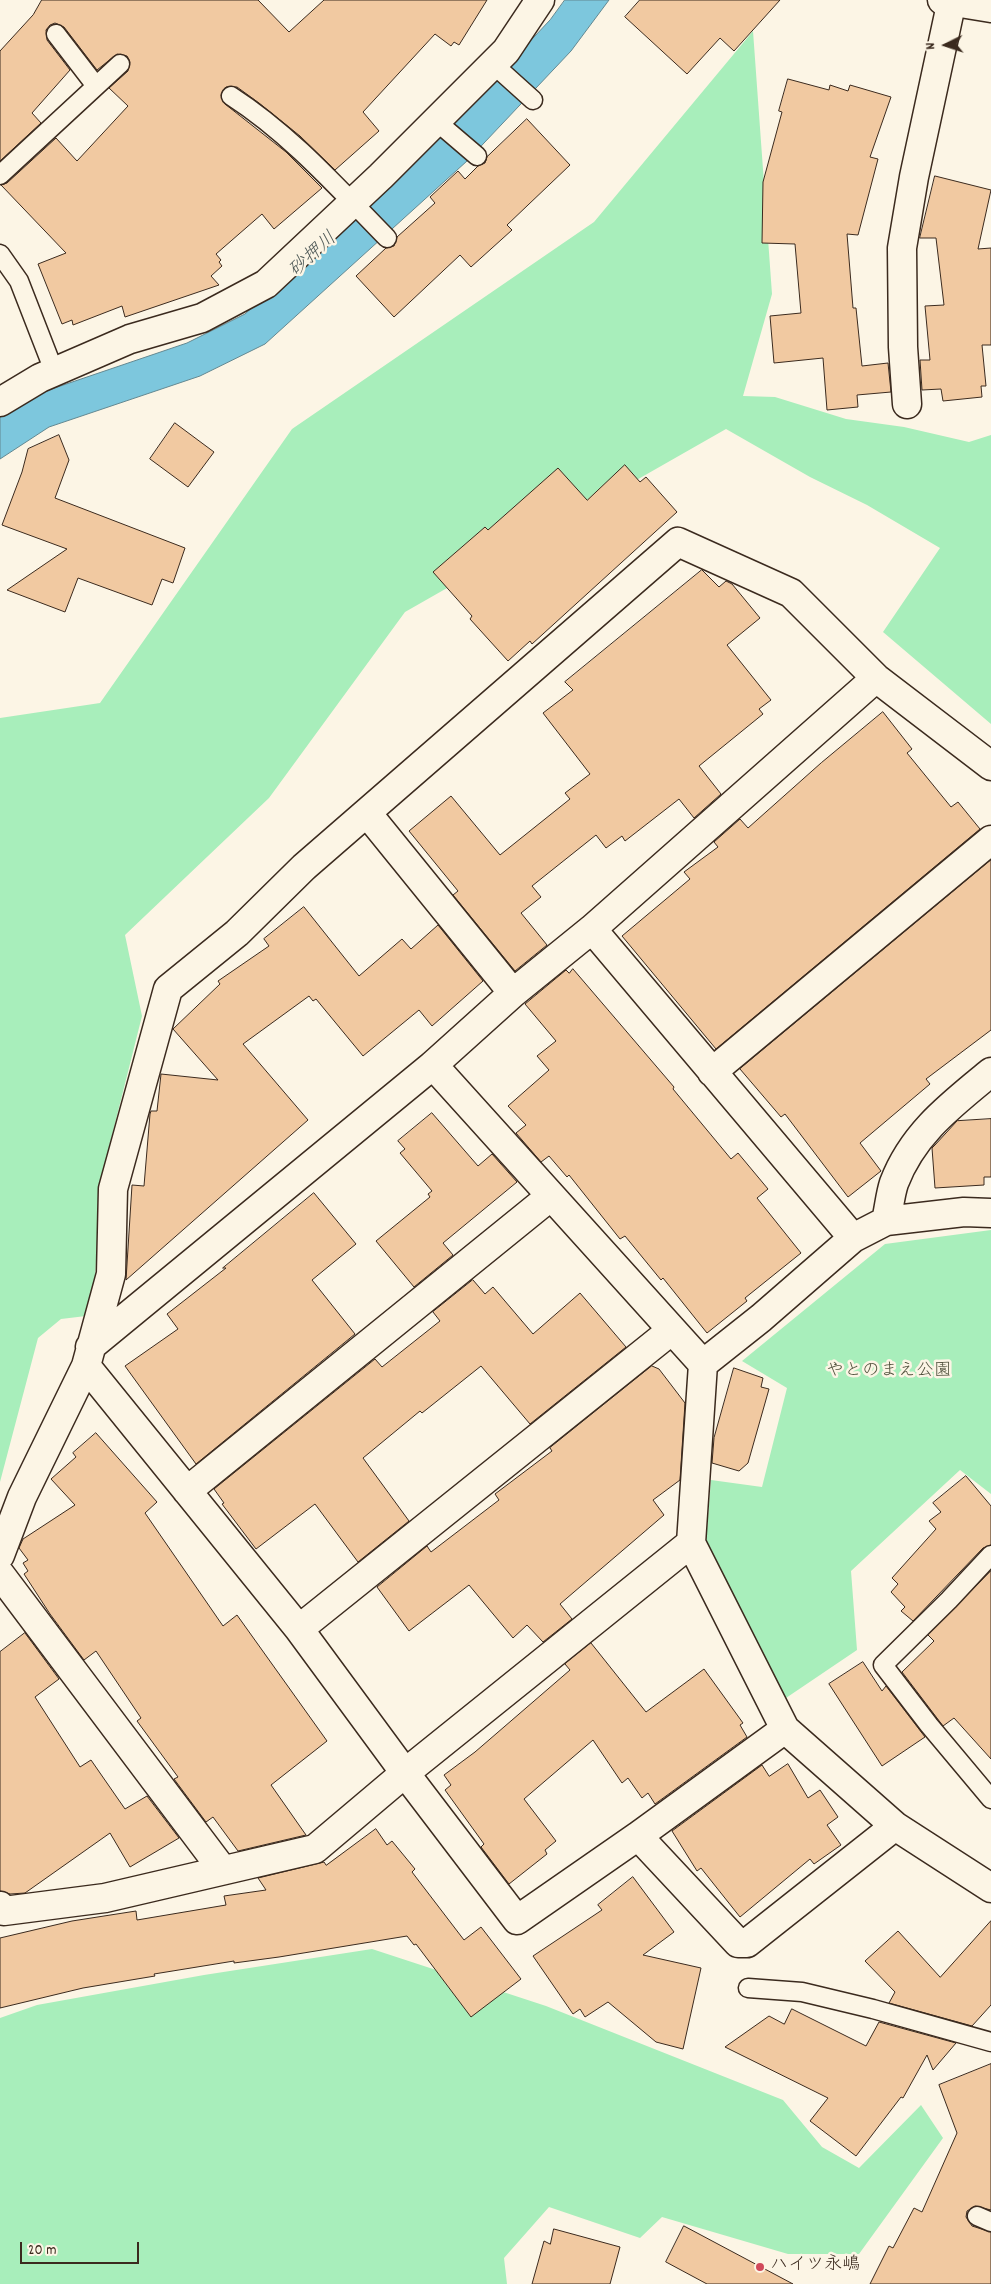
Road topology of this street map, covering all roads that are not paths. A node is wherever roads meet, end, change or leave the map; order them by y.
1 (540, 0) edge
2 (948, 1) edge
3 (991, 8) edge
4 (56, 34) dead end
5 (120, 64) dead end
6 (495, 65) junction
7 (96, 86) junction
8 (231, 96) dead end
9 (533, 100) dead end
10 (438, 123) junction
11 (477, 156) dead end
12 (0, 175) edge
13 (354, 204) junction
14 (387, 238) dead end
15 (0, 254) edge
16 (54, 371) junction
17 (0, 402) edge
18 (907, 404) dead end
19 (876, 678) junction
20 (991, 766) edge
21 (367, 813) junction
22 (991, 840) edge
23 (592, 929) junction
24 (513, 992) junction
25 (433, 1065) junction
26 (712, 1072) junction
27 (991, 1072) edge
28 (551, 1196) junction
29 (991, 1213) edge
30 (886, 1221) junction
31 (853, 1238) junction
32 (672, 1330) junction
33 (88, 1356) junction
34 (703, 1364) junction
35 (187, 1491) junction
36 (691, 1543) junction
37 (0, 1555) edge
38 (991, 1555) edge
39 (0, 1574) edge
40 (299, 1630) junction
41 (784, 1729) junction
42 (405, 1773) junction
43 (991, 1800) edge
44 (896, 1826) junction
45 (638, 1836) junction
46 (222, 1869) junction
47 (991, 1888) edge
48 (0, 1906) edge
49 (748, 1988) dead end
50 (991, 2042) edge

1 - 6 street
2 - 3 street
2 - 18 street
4 - 7 lane
5 - 7 lane
6 - 9 lane
6 - 10 street
7 - 12 lane
8 - 13 lane
10 - 11 lane
10 - 13 street
13 - 14 lane
13 - 16 street
15 - 16 lane
16 - 17 street
19 - 20 street
19 - 21 street
19 - 23 street
21 - 24 street
21 - 33 street
22 - 26 street
23 - 24 street
23 - 26 street
24 - 25 street
25 - 28 street
25 - 33 street
26 - 31 street
27 - 30 street
28 - 32 street
28 - 35 street
29 - 30 street
30 - 31 street
31 - 34 street
32 - 34 street
32 - 40 street
33 - 35 street
33 - 37 street
34 - 36 street
35 - 40 street
36 - 41 street
36 - 42 street
38 - 43 lane
39 - 46 street
40 - 42 street
41 - 44 street
41 - 45 street
42 - 45 street
42 - 46 street
44 - 45 street
44 - 47 street
46 - 48 street
49 - 50 lane

